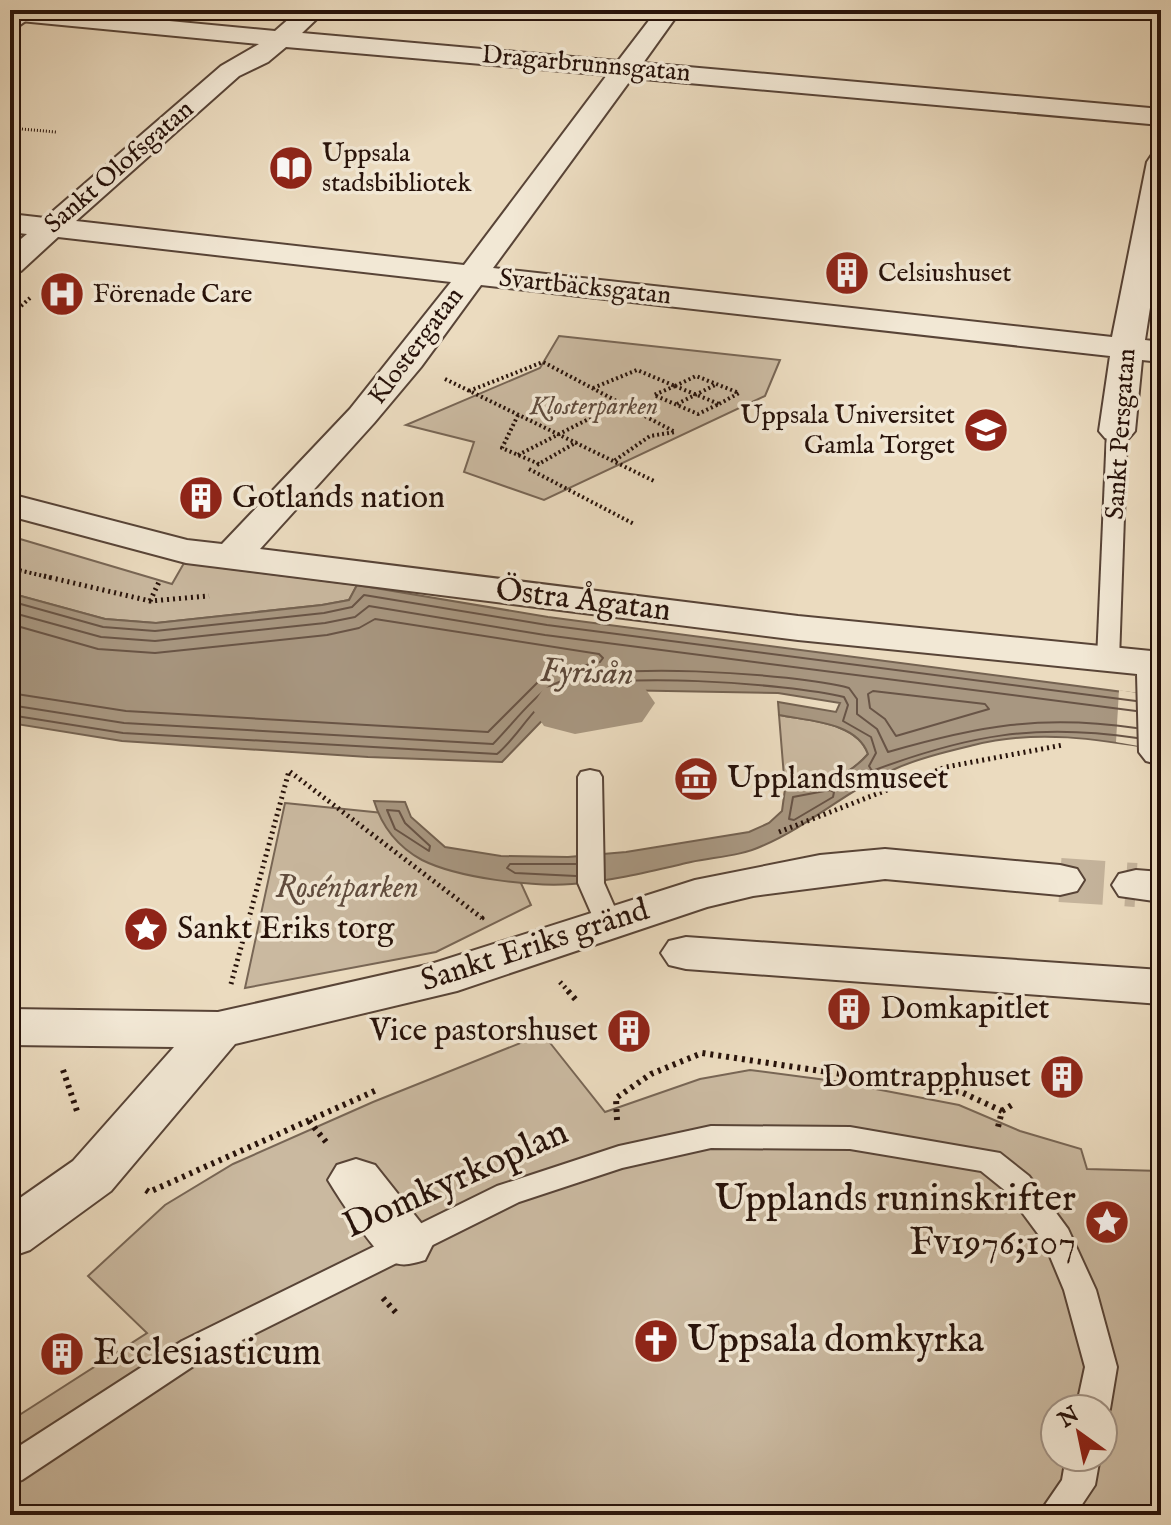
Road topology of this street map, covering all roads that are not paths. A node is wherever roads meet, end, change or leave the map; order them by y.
1 (284, 10) edge
2 (314, 10) edge
3 (669, 10) edge
4 (16, 19) edge
5 (251, 38) junction
6 (280, 39) junction
7 (628, 67) junction
8 (230, 71) junction
9 (1161, 117) edge
10 (1161, 162) edge
11 (10, 223) edge
12 (49, 227) junction
13 (10, 264) edge
14 (470, 275) junction
15 (1127, 348) junction
16 (1161, 352) edge
17 (1117, 431) joint
18 (10, 505) edge
19 (233, 555) junction
20 (1108, 660) junction
21 (1158, 671) edge
22 (1161, 752) edge
23 (590, 777) dead end
24 (1060, 880) tunnel mouth
25 (600, 903) junction
26 (686, 953) dead end
27 (1161, 987) edge
28 (10, 1027) edge
29 (218, 1030) junction
30 (356, 1180) dead end
31 (10, 1235) edge
32 (405, 1244) junction
33 (1096, 1393) edge
34 (10, 1470) edge
35 (1080, 1473) edge
36 (1055, 1515) edge

1 - 5 street, Sankt Olofsgatan
2 - 6 street, Sankt Olofsgatan
3 - 7 street, Klostergatan
4 - 5 street, Dragarbrunnsgatan
5 - 6 street, Dragarbrunnsgatan
5 - 8 street, Sankt Olofsgatan
6 - 7 street, Dragarbrunnsgatan
6 - 8 street, Sankt Olofsgatan
7 - 9 street, Dragarbrunnsgatan
7 - 14 street, Klostergatan
8 - 12 street, Sankt Olofsgatan
10 - 15 street, Sankt Persgatan
11 - 12 street, Svartbäcksgatan
12 - 13 street, Sankt Olofsgatan
12 - 14 street, Svartbäcksgatan
14 - 15 street, Svartbäcksgatan
14 - 19 street, Klostergatan
15 - 16 street, Svartbäcksgatan
15 - 17 street, Sankt Persgatan
17 - 20 lane, Sankt Persgatan
18 - 19 street, Östra Ågatan
19 - 20 street, Östra Ågatan
20 - 21 street, Östra Ågatan
21 - 22 street
23 - 25 lane
24 - 25 street, Sankt Eriks gränd
25 - 29 street, Sankt Eriks gränd
26 - 27 street, Sankt Eriks gränd
28 - 29 street, Sankt Eriks gränd
29 - 31 street
30 - 32 street
32 - 33 lane, Domkyrkoplan
32 - 34 lane, Domkyrkoplan
35 - 36 lane

